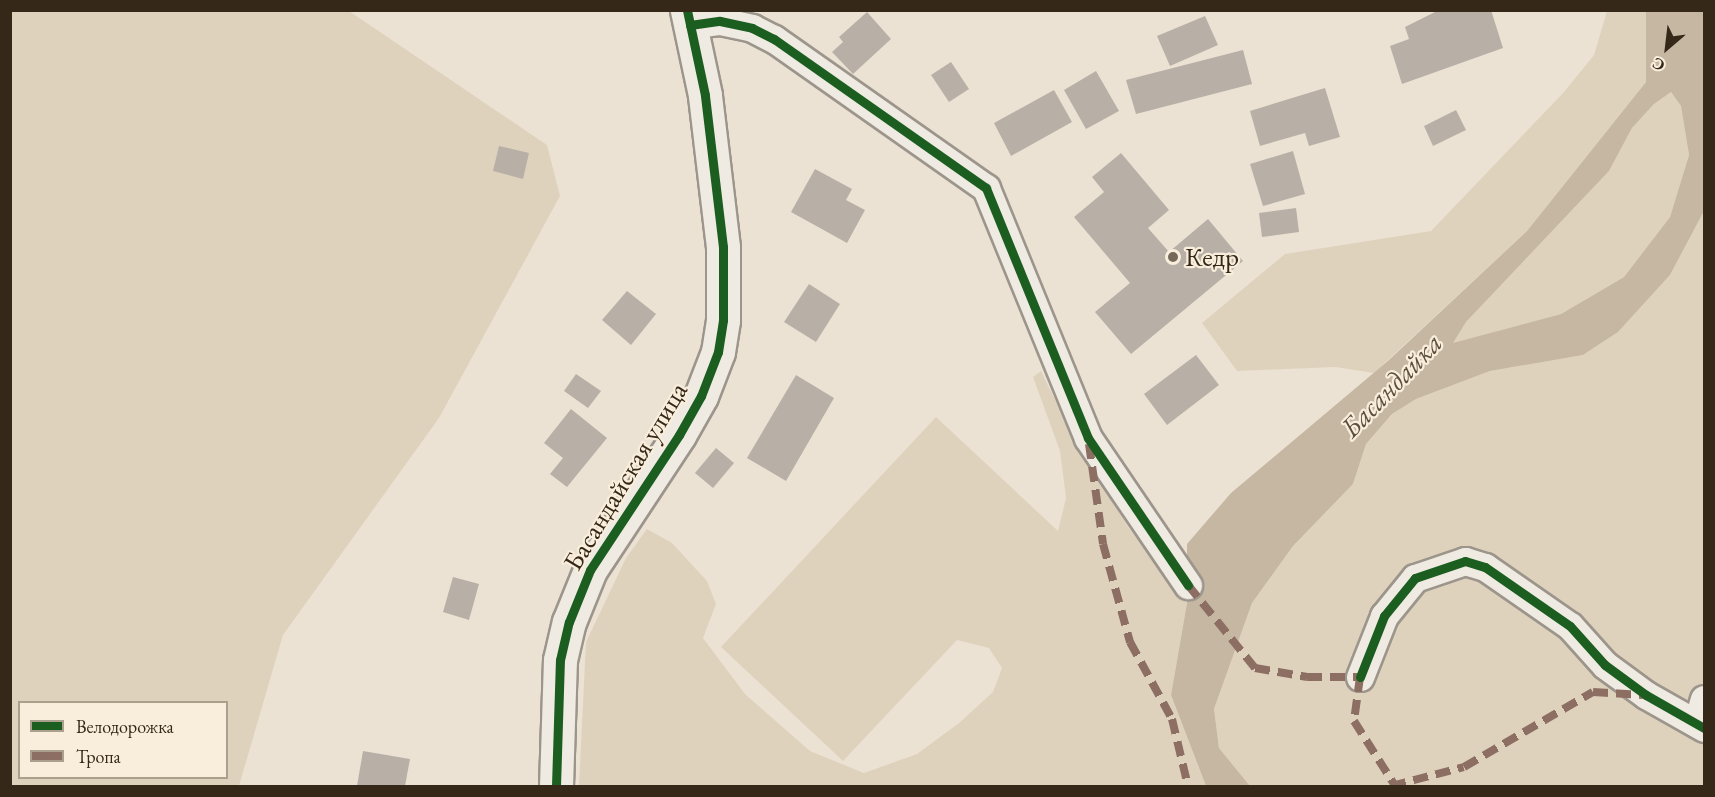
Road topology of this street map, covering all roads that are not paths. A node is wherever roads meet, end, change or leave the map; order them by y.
1 (688, 18) edge
2 (1188, 585) dead end
3 (1360, 677) dead end
4 (1702, 717) edge
5 (556, 786) edge

1 - 2 street
1 - 5 street, Басандайская улица
3 - 4 street

